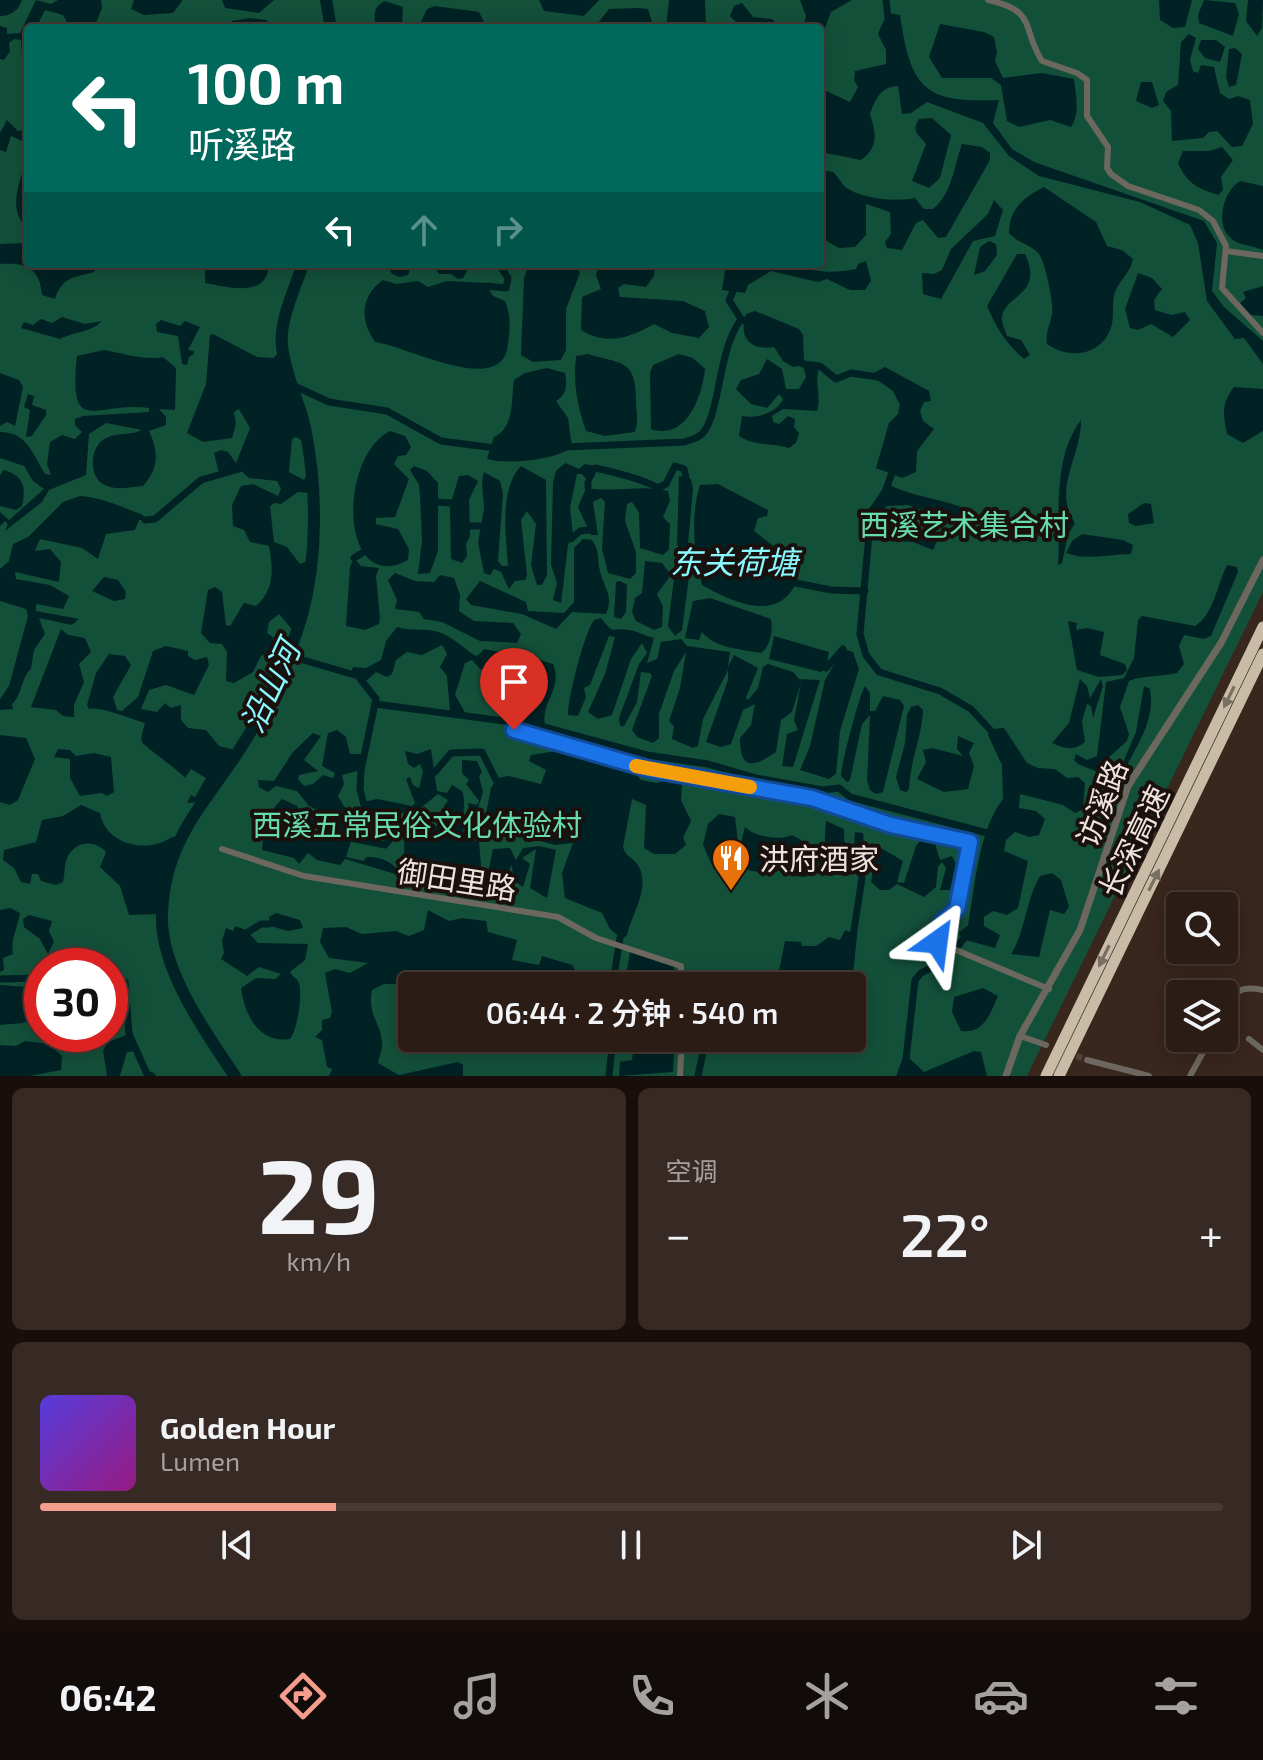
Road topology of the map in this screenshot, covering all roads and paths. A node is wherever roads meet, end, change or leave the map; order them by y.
1 (988, 0) edge
2 (1226, 251) junction
3 (1263, 256) edge
4 (1263, 333) edge
5 (1263, 560) edge
6 (1263, 627) edge
7 (1263, 654) edge
8 (514, 730) dead end
9 (222, 849) dead end
10 (681, 972) edge
11 (1049, 989) junction
12 (1238, 990) edge
13 (1263, 990) edge
14 (1020, 1036) junction
15 (1249, 1039) dead end
16 (1046, 1045) dead end
17 (1263, 1050) edge
18 (681, 1052) edge
19 (1203, 1052) edge
20 (1087, 1060) tunnel mouth
21 (680, 1076) edge
22 (1006, 1076) edge
23 (1046, 1076) edge
24 (1059, 1076) edge
25 (1149, 1076) edge
26 (1190, 1076) edge

1 - 2 street
2 - 3 street
2 - 4 street
5 - 11 street, 访溪路
6 -> 23 highway, 长深高速
24 -> 7 highway, 长深高速
8 - 11 street
9 - 10 street, 御田里路
11 - 14 street, 访溪路
12 - 13 street
14 - 16 street
14 - 22 street, 访溪路
15 - 17 street
18 - 21 street
19 - 26 street
20 - 25 street

